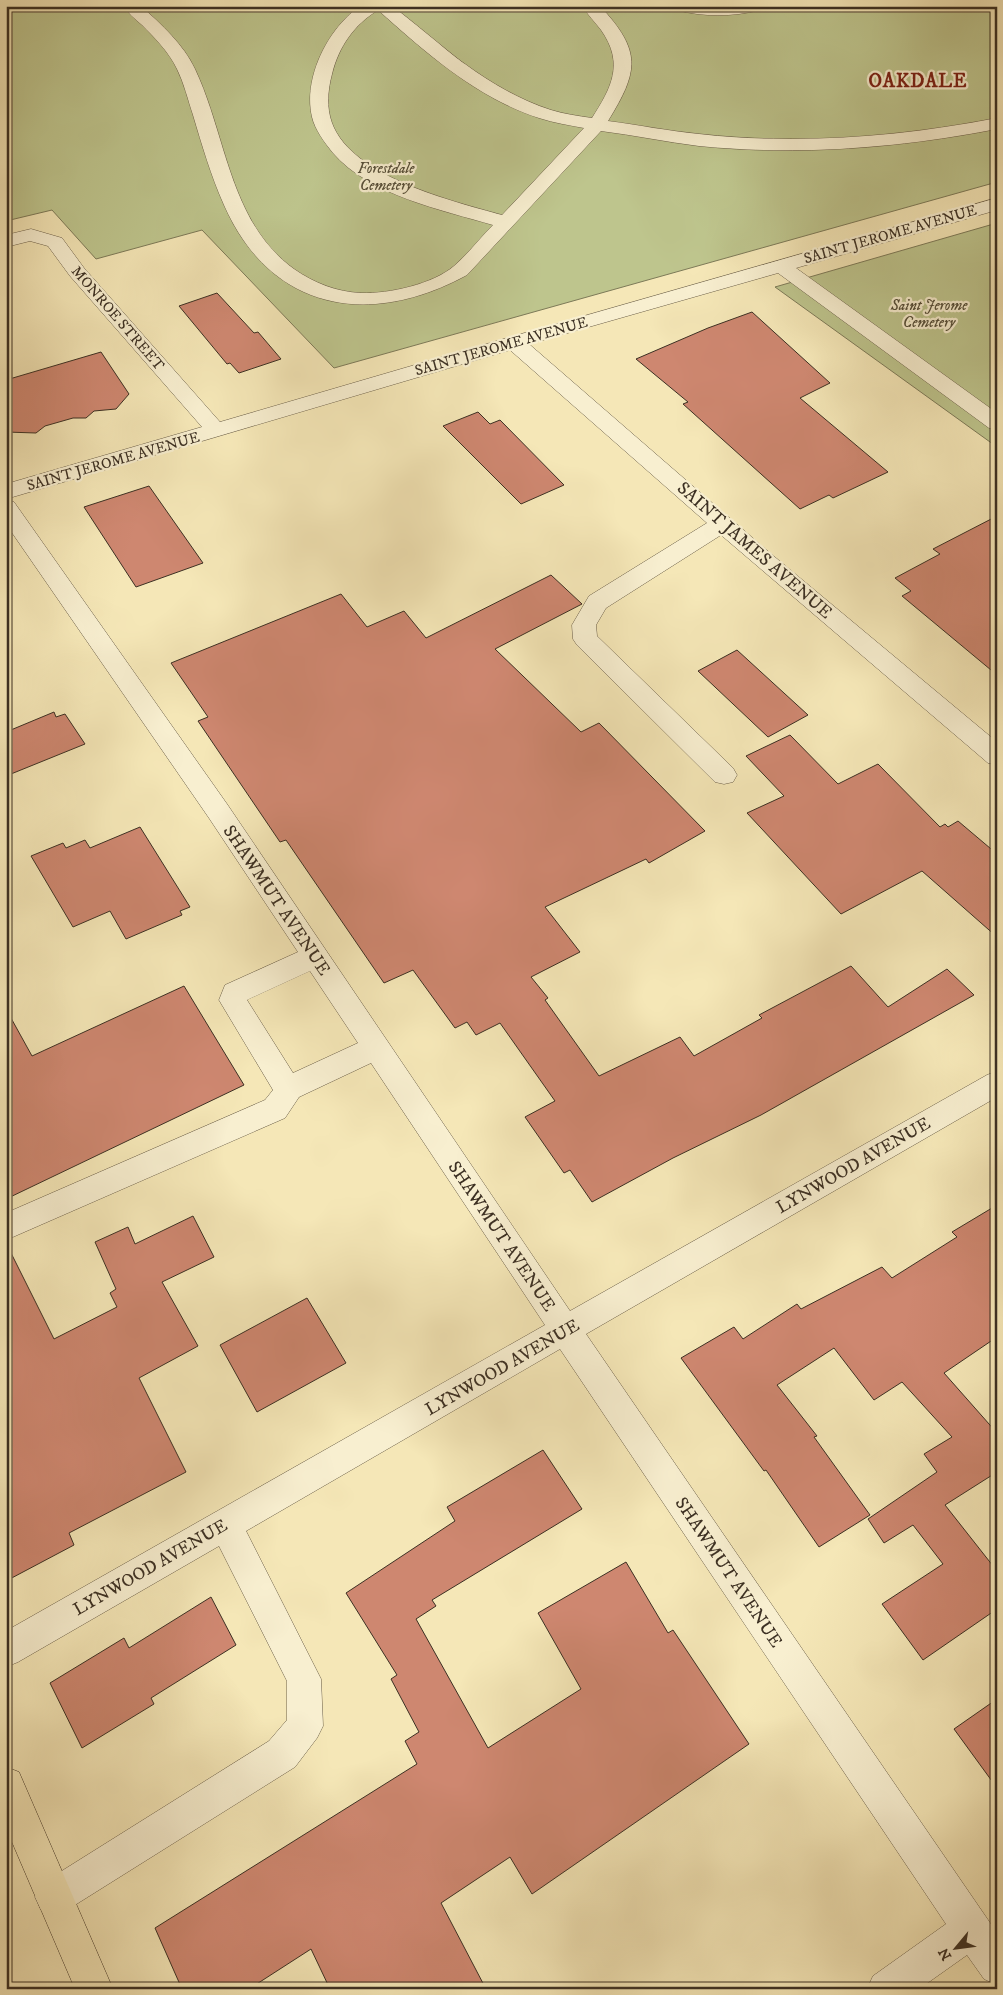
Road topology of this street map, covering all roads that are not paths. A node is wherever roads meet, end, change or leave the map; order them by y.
1 (131, 6) edge
2 (373, 6) edge
3 (383, 6) edge
4 (590, 6) edge
5 (682, 6) edge
6 (754, 6) edge
7 (997, 123) edge
8 (597, 125) junction
9 (997, 204) edge
10 (505, 222) junction
11 (6, 241) edge
12 (781, 266) junction
13 (514, 342) junction
14 (997, 423) edge
15 (216, 430) junction
16 (6, 492) edge
17 (6, 507) edge
18 (723, 523) junction
19 (997, 756) edge
20 (724, 775) dead end
21 (315, 956) junction
22 (376, 1047) junction
23 (997, 1083) edge
24 (288, 1089) junction
25 (6, 1228) edge
26 (566, 1331) junction
27 (225, 1524) junction
28 (6, 1650) edge
29 (6, 1785) edge
30 (54, 1897) junction
31 (971, 1928) junction
32 (997, 1966) edge
33 (94, 1989) edge
34 (886, 1989) edge

1 - 10 street
2 - 10 street
3 - 8 street
4 - 8 street
5 - 6 street
7 - 8 street
8 - 10 street
9 - 12 street, SAINT JEROME AVENUE
11 - 15 street, MONROE STREET
12 - 13 street, SAINT JEROME AVENUE
12 - 14 street
13 - 15 street, SAINT JEROME AVENUE
13 - 18 street, SAINT JAMES AVENUE
15 - 16 street, SAINT JEROME AVENUE
17 - 21 street, SHAWMUT AVENUE
18 - 19 street, SAINT JAMES AVENUE
18 - 20 street
21 - 22 street, SHAWMUT AVENUE
21 - 24 street
22 - 24 street
22 - 26 street, SHAWMUT AVENUE
23 - 26 street, LYNWOOD AVENUE
24 - 25 street
26 - 27 street, LYNWOOD AVENUE
26 - 31 street, SHAWMUT AVENUE
27 - 28 street, LYNWOOD AVENUE
27 - 30 street
29 - 30 main road
30 - 33 main road
31 - 32 street, SHAWMUT AVENUE
31 - 34 street

